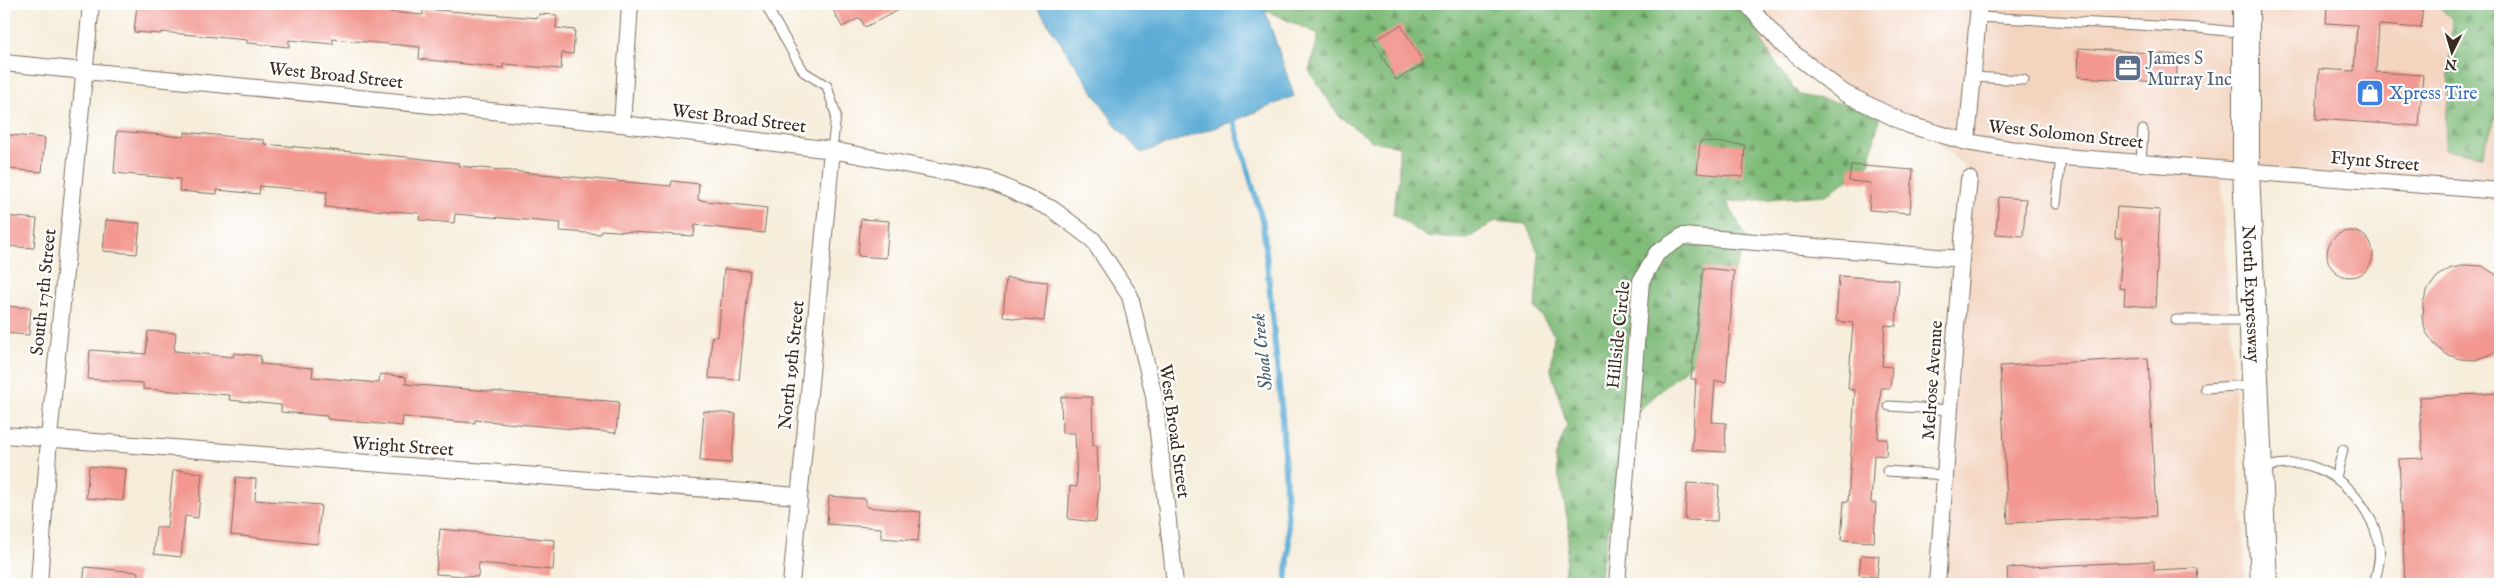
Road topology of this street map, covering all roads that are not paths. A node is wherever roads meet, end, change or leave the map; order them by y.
1 (91, 4) edge
2 (630, 4) edge
3 (765, 4) edge
4 (1747, 4) edge
5 (2246, 4) edge
6 (1978, 10) edge
7 (2246, 34) junction
8 (4, 63) edge
9 (85, 71) junction
10 (1974, 78) junction
11 (2024, 80) dead end
12 (622, 124) junction
13 (2143, 130) dead end
14 (1967, 142) junction
15 (832, 150) junction
16 (2060, 156) junction
17 (2142, 162) junction
18 (2246, 170) junction
19 (1969, 179) dead end
20 (2500, 191) edge
21 (2056, 204) dead end
22 (1961, 259) junction
23 (2176, 320) dead end
24 (2252, 320) junction
25 (2255, 385) junction
26 (2205, 388) dead end
27 (1889, 406) dead end
28 (1950, 410) junction
29 (4, 434) edge
30 (49, 438) junction
31 (2343, 450) dead end
32 (2259, 467) junction
33 (1887, 471) dead end
34 (1945, 475) junction
35 (2336, 477) junction
36 (798, 496) junction
37 (39, 584) edge
38 (791, 584) edge
39 (1174, 584) edge
40 (1617, 584) edge
41 (1937, 584) edge
42 (2264, 584) edge
43 (2374, 584) edge

1 - 9 street, South 17th Street
2 - 12 street
3 - 15 lane
4 - 14 street, West Solomon Street
5 - 7 main road, North Expressway
6 - 7 lane
6 - 10 street
7 - 18 main road, North Expressway
8 - 9 street, West Broad Street
9 - 12 street, West Broad Street
9 - 30 street, South 17th Street
10 - 11 lane
10 - 14 street
12 - 15 street, West Broad Street
13 - 17 lane
14 - 16 street, West Solomon Street
15 - 36 street, North 19th Street
15 - 39 street, West Broad Street
16 - 17 street, West Solomon Street
16 - 21 lane
17 - 18 street, West Solomon Street
18 - 20 street, Flynt Street
18 - 24 main road, North Expressway
19 - 22 street, Melrose Avenue
22 - 28 street, Melrose Avenue
22 - 40 street, Hillside Circle
23 - 24 lane
24 - 25 main road, North Expressway
25 - 26 lane
25 - 32 main road, North Expressway
27 - 28 lane
28 - 34 street, Melrose Avenue
29 - 30 street, Wright Street
30 - 36 street, Wright Street
30 - 37 street, South 17th Street
31 - 35 lane
32 - 35 lane
32 - 42 main road, North Expressway
33 - 34 lane
34 - 41 street, Melrose Avenue
35 - 43 lane
36 - 38 street, North 19th Street

